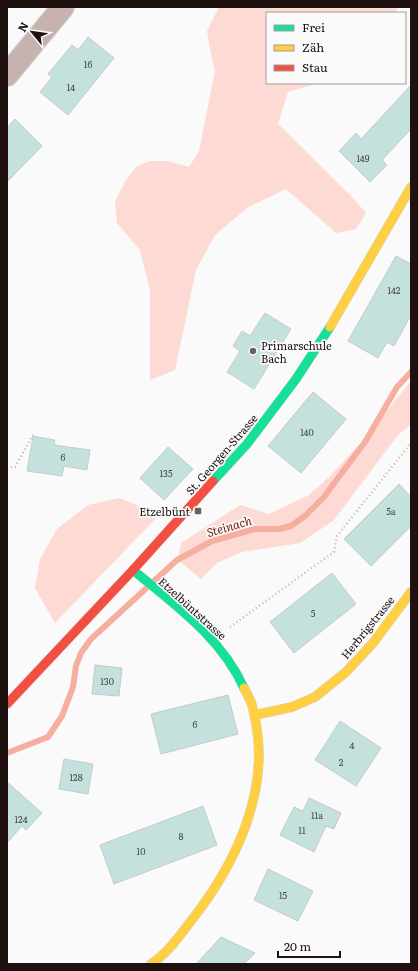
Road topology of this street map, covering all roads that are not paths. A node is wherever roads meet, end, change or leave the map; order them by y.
1 (63, 7) edge
2 (7, 75) edge
3 (411, 187) edge
4 (133, 570) junction
5 (411, 592) edge
6 (7, 704) edge
7 (255, 715) junction
8 (151, 964) edge

1 - 2 street
3 - 4 street, St. Georgen-Strasse
4 - 6 street, St. Georgen-Strasse
4 - 7 street, Etzelbüntstrasse
5 - 7 street, Herbrigstrasse
7 - 8 street, Etzelbüntstrasse

